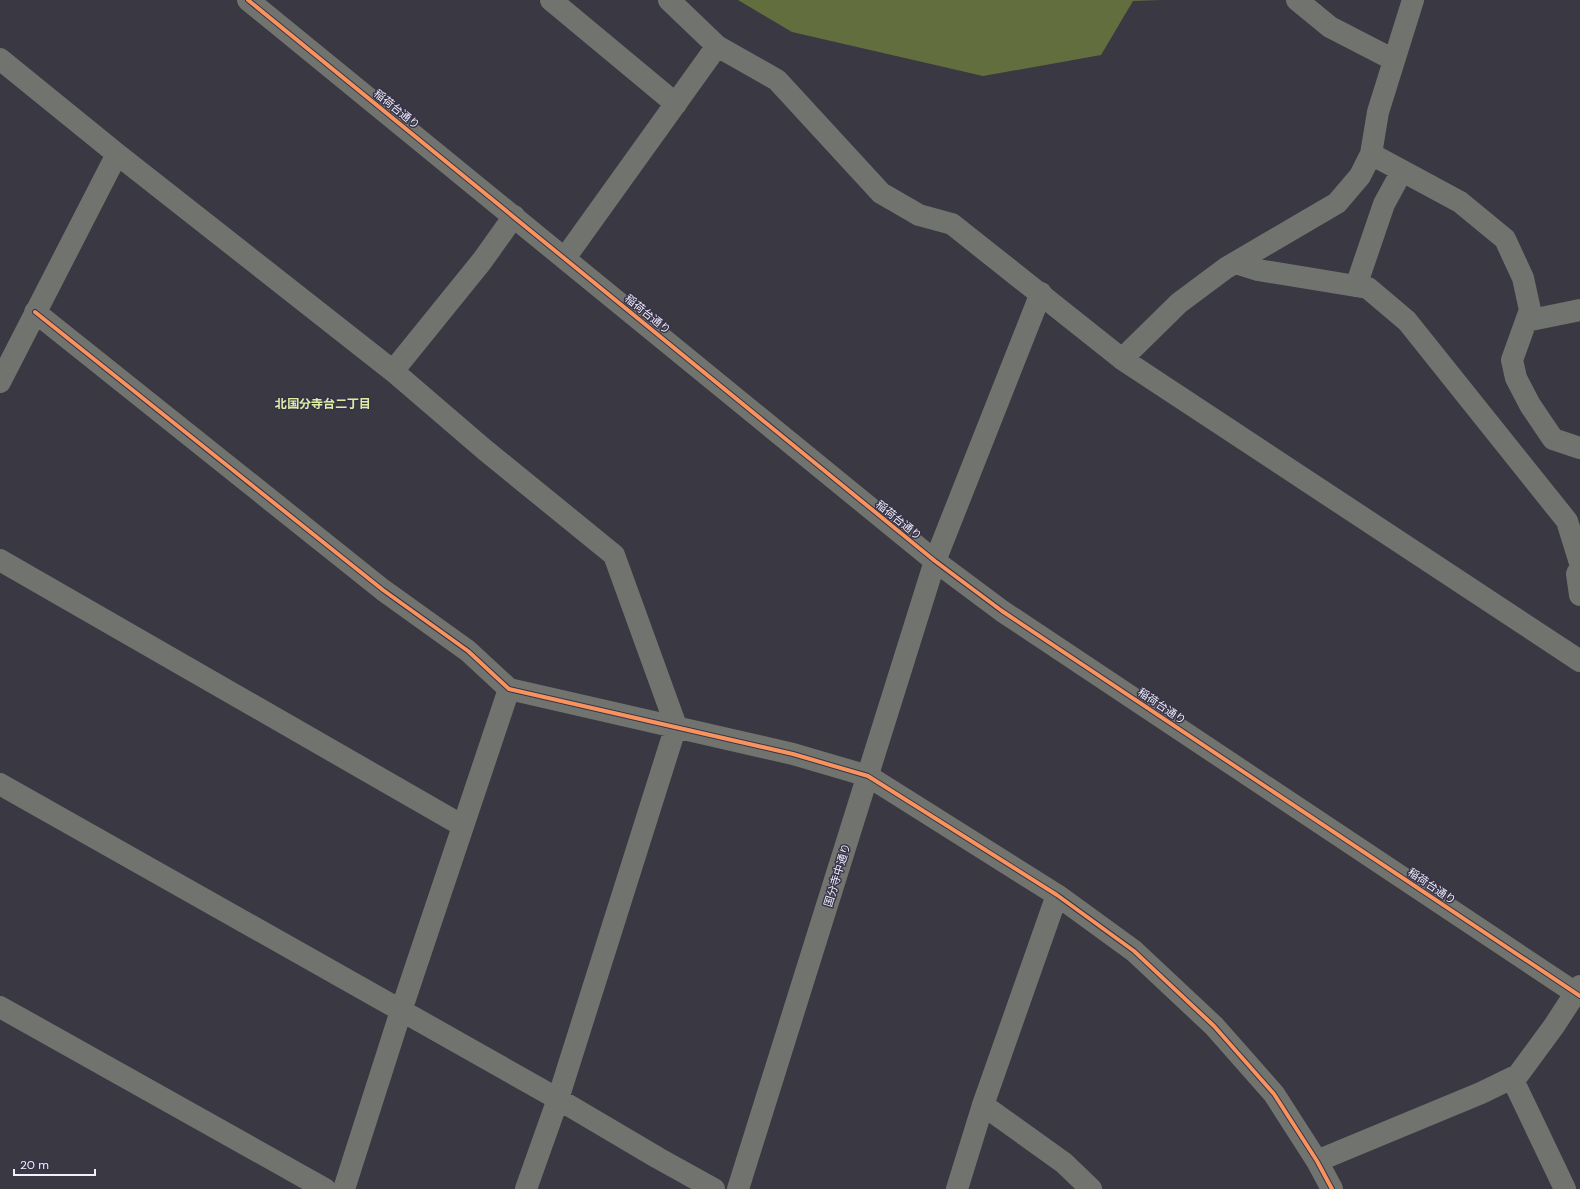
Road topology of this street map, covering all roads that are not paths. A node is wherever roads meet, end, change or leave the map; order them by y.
1 (248, 0) edge
2 (551, 0) edge
3 (669, 0) edge
4 (1297, 0) edge
5 (1413, 0) edge
6 (717, 46) junction
7 (0, 59) edge
8 (1394, 60) junction
9 (676, 104) junction
10 (117, 154) junction
11 (1371, 154) junction
12 (1402, 171) junction
13 (514, 216) junction
14 (565, 258) junction
15 (1236, 263) junction
16 (1356, 286) junction
17 (1041, 293) junction
18 (1580, 310) edge
19 (35, 312) junction
20 (1526, 321) junction
21 (1122, 359) junction
22 (393, 371) junction
23 (0, 382) edge
24 (1580, 448) edge
25 (0, 560) edge
26 (935, 562) junction
27 (1580, 563) edge
28 (1580, 568) edge
29 (1580, 595) edge
30 (1580, 661) edge
31 (509, 689) junction
32 (676, 726) junction
33 (868, 776) junction
34 (0, 784) edge
35 (463, 826) junction
36 (1057, 896) junction
37 (1579, 991) edge
38 (0, 1007) edge
39 (401, 1010) junction
40 (1512, 1078) junction
41 (558, 1099) junction
42 (983, 1105) junction
43 (1317, 1161) junction
44 (325, 1189) edge
45 (344, 1189) edge
46 (526, 1189) edge
47 (714, 1189) edge
48 (738, 1189) edge
49 (957, 1189) edge
50 (1091, 1189) edge
51 (1332, 1189) edge
52 (1564, 1189) edge

1 - 13 street, 稲荷台通り
2 - 9 street
3 - 6 street
4 - 8 street
5 - 8 street
6 - 9 street
6 - 17 street
7 - 10 street
8 - 11 street
9 - 14 street
10 - 19 street
10 - 22 street
11 - 12 street
11 - 15 street
12 - 16 street
12 - 20 street
13 - 14 street, 稲荷台通り
13 - 22 street
14 - 26 street, 稲荷台通り
15 - 16 street
15 - 21 street
16 - 27 street
17 - 21 street
17 - 26 street, 国分寺中通り
18 - 20 street
19 - 23 street
19 - 31 street
20 - 24 street
21 - 30 street
22 - 32 street
25 - 35 street
26 - 33 street, 国分寺中通り
26 - 37 street, 稲荷台通り
28 - 29 street
31 - 32 street
31 - 35 street
32 - 33 street
32 - 41 street
33 - 36 street
33 - 48 street, 国分寺中通り
34 - 39 street
35 - 39 street
36 - 42 street
36 - 43 street
37 - 40 street
38 - 44 street
39 - 41 street
39 - 45 street
40 - 43 street
40 - 52 street
41 - 46 street
41 - 47 street
42 - 49 street
42 - 50 street
43 - 51 street

